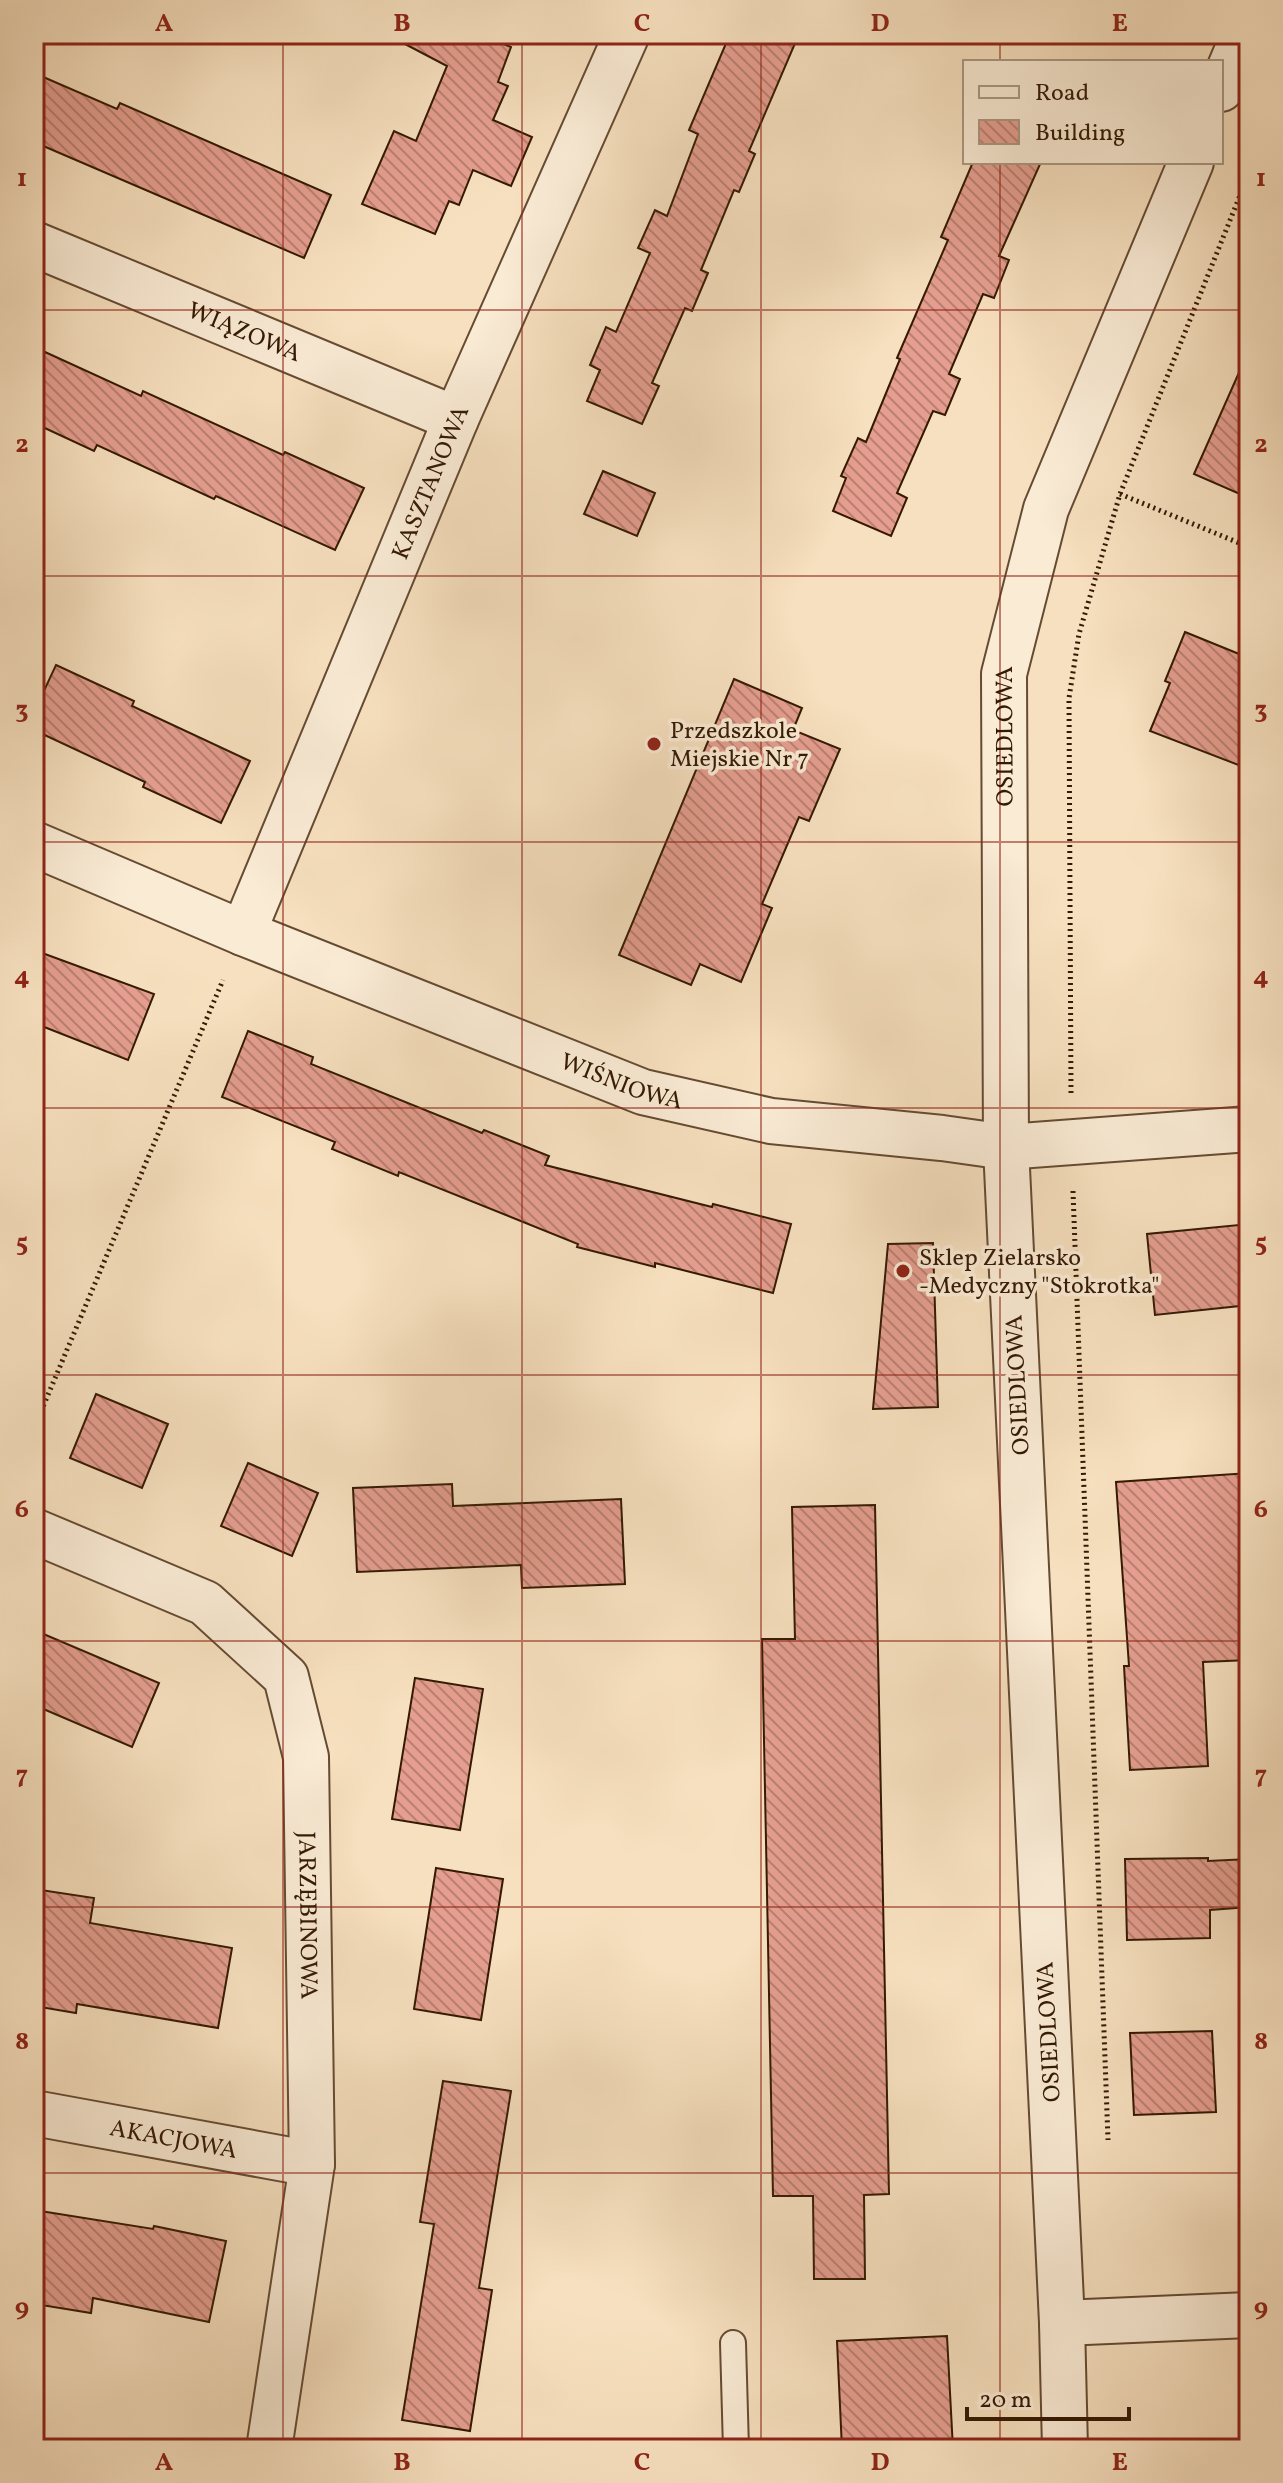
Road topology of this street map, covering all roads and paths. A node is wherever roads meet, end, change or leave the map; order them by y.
1 (627, 34) edge
2 (1244, 34) edge
3 (1223, 84) edge
4 (1190, 164) edge
5 (1249, 173) edge
6 (34, 244) edge
7 (456, 419) junction
8 (1120, 494) junction
9 (1249, 547) edge
10 (34, 844) edge
11 (243, 933) junction
12 (1249, 1129) edge
13 (1071, 1142) junction
14 (1006, 1147) junction
15 (34, 1428) edge
16 (34, 1531) edge
17 (34, 2113) edge
18 (1108, 2145) dead end
19 (312, 2164) junction
20 (1249, 2315) edge
21 (1062, 2323) junction
22 (733, 2343) dead end
23 (269, 2449) edge
24 (736, 2449) edge
25 (1065, 2449) edge

1 - 7 street, KASZTANOWA
2 - 3 street
4 - 14 street, OSIEDLOWA
5 - 8 path
6 - 7 street, WIĄZOWA
7 - 11 street, KASZTANOWA
8 - 9 path
8 - 13 path
10 - 11 street, WIŚNIOWA
11 - 14 street, WIŚNIOWA
11 - 15 path
12 - 13 street, WIŚNIOWA
13 - 14 street, WIŚNIOWA
13 - 18 path
14 - 21 street, OSIEDLOWA
16 - 19 street, JARZĘBINOWA
17 - 19 street, AKACJOWA
19 - 23 street, JARZĘBINOWA
20 - 21 street
21 - 25 street, OSIEDLOWA
22 - 24 lane

